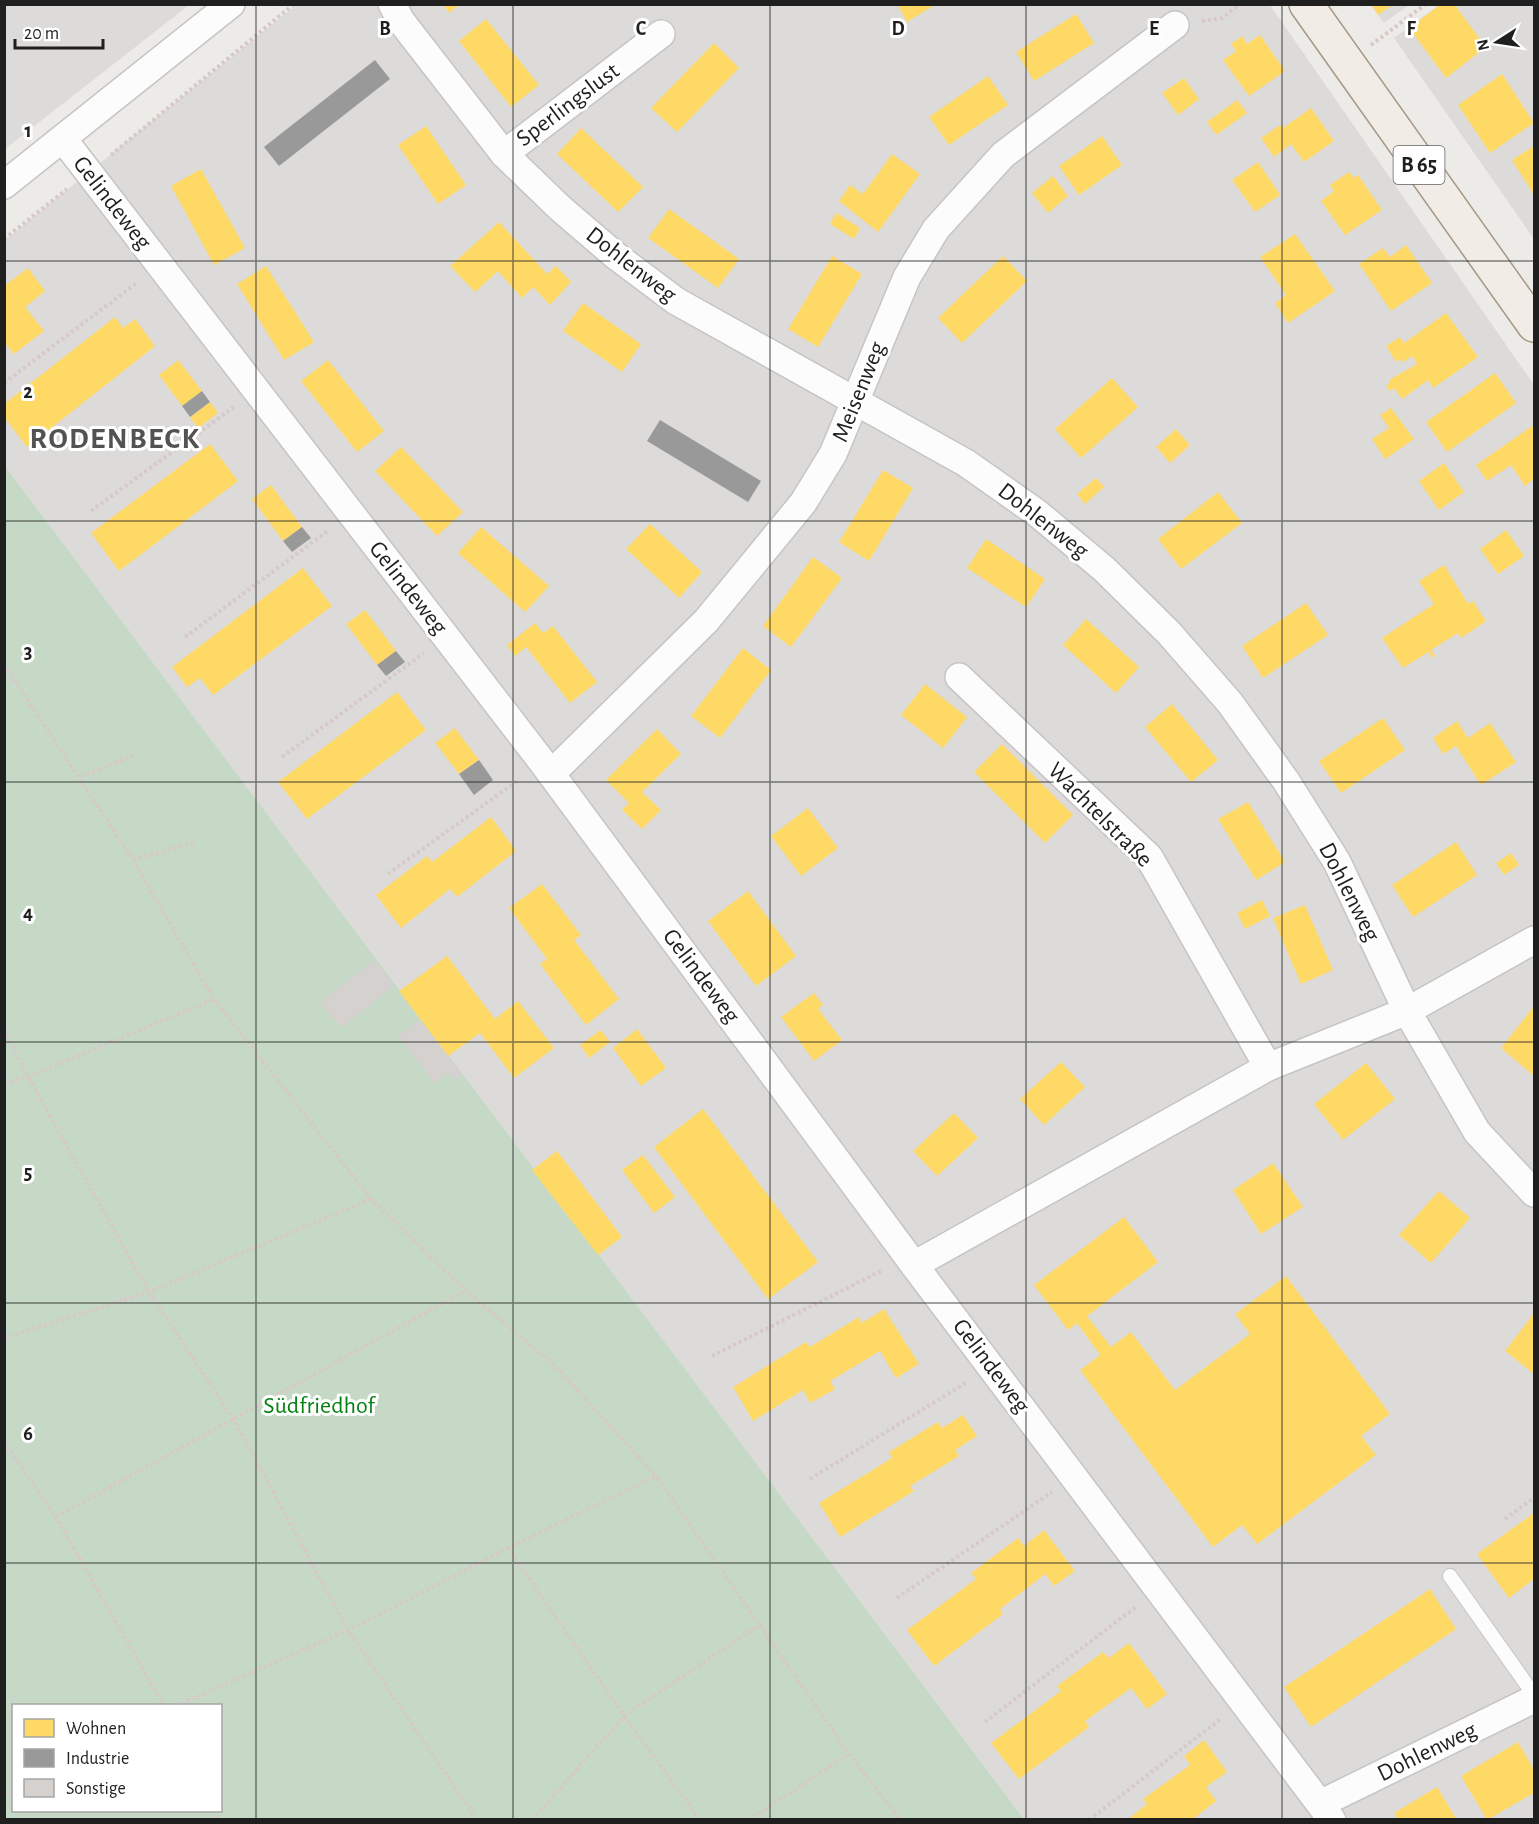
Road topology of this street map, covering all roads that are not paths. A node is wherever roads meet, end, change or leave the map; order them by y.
1 (231, 4) edge
2 (392, 4) edge
3 (1306, 4) edge
4 (1175, 25) road end
5 (661, 34) dead end
6 (63, 139) junction
7 (504, 154) junction
8 (4, 185) edge
9 (1534, 325) edge
10 (856, 401) junction
11 (959, 677) dead end
12 (547, 768) junction
13 (1534, 940) edge
14 (1407, 1011) junction
15 (1268, 1067) junction
16 (1534, 1193) edge
17 (911, 1261) junction
18 (1450, 1576) dead end
19 (1534, 1695) edge
20 (1534, 1699) edge
21 (1326, 1812) edge

1 - 6 street
2 - 7 street, Dohlenweg
3 - 9 main road, B 65
4 - 10 street, Meisenweg
5 - 7 street, Sperlingslust
6 - 8 street
6 - 12 street, Gelindeweg
7 - 10 street, Dohlenweg
10 - 12 street, Meisenweg
10 - 14 street, Dohlenweg
11 - 15 street, Wachtelstraße
12 - 17 street, Gelindeweg
13 - 14 street
14 - 15 street
14 - 16 street, Dohlenweg
15 - 17 street
17 - 21 street, Gelindeweg
18 - 19 lane
20 - 21 street, Dohlenweg

